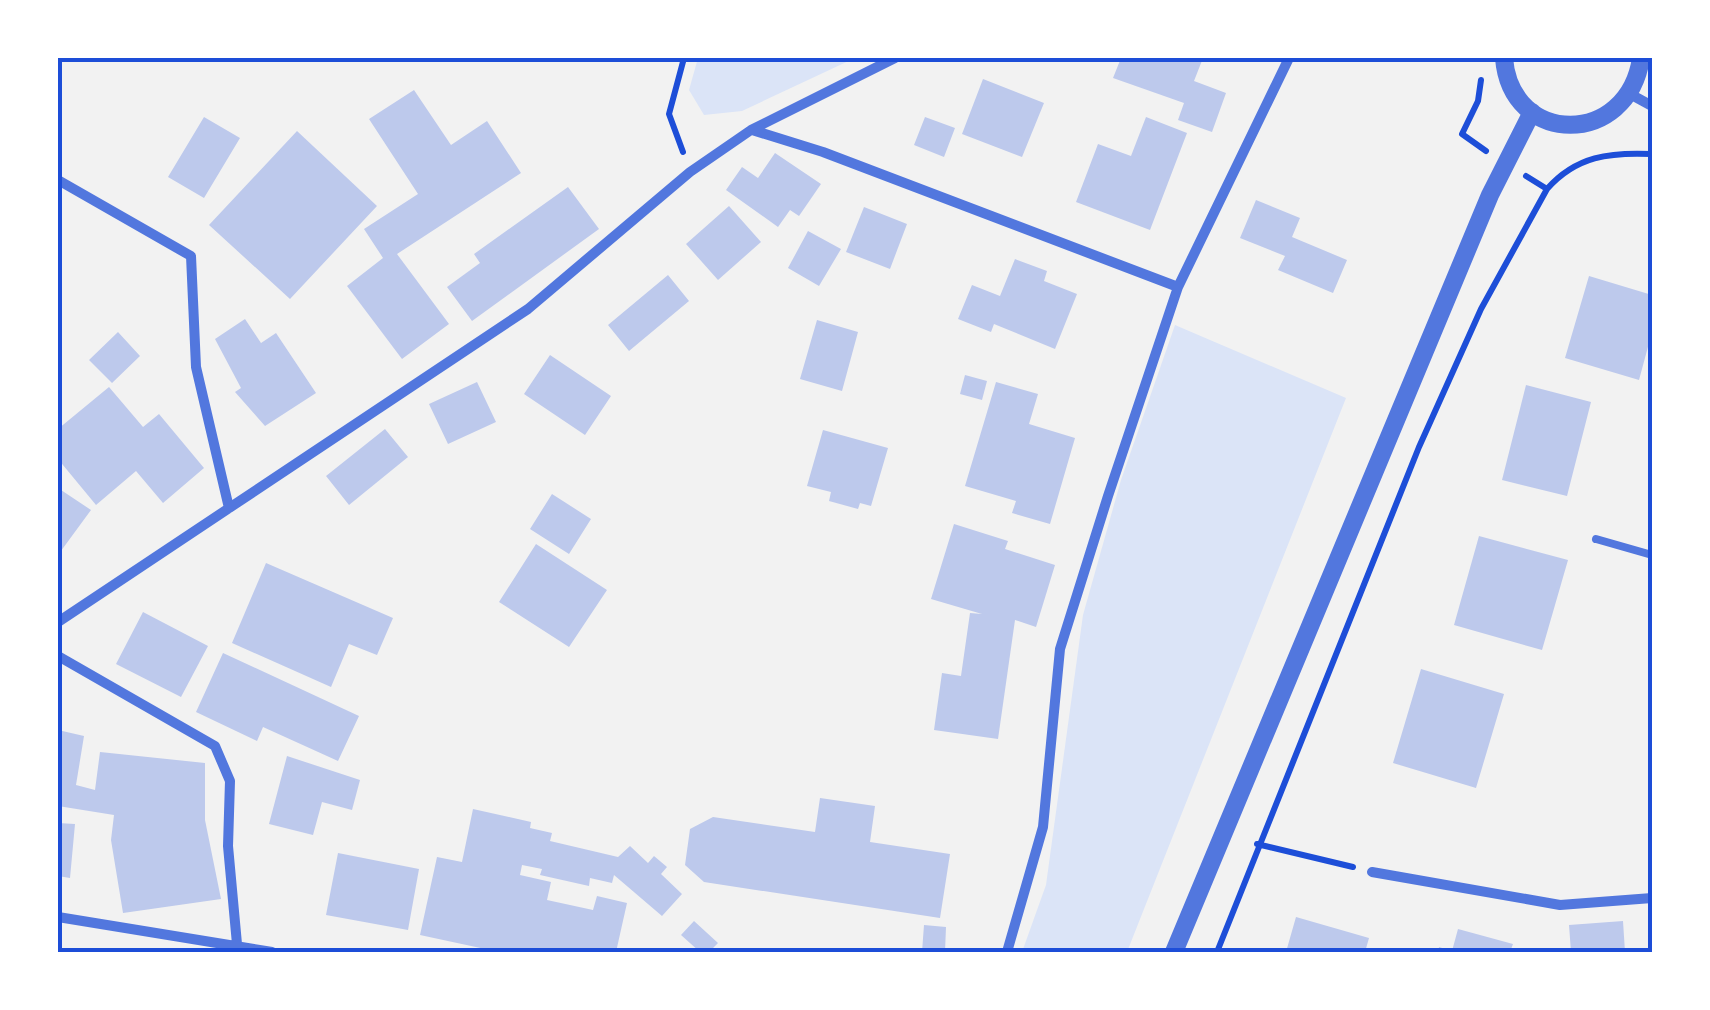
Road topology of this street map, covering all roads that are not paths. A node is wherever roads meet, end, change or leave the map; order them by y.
1 (895, 58) edge
2 (1289, 58) edge
3 (1504, 58) edge
4 (1642, 58) edge
5 (1630, 94) junction
6 (1652, 106) edge
7 (1532, 112) junction
8 (751, 130) junction
9 (58, 180) edge
10 (1178, 287) junction
11 (230, 508) junction
12 (1596, 539) dead end
13 (1652, 556) edge
14 (58, 622) edge
15 (58, 656) edge
16 (1372, 872) road end
17 (1652, 898) edge
18 (58, 918) edge
19 (237, 944) junction
20 (272, 952) edge
21 (1007, 952) edge
22 (1174, 952) edge

1 - 8 street
2 - 10 street
3 - 7 street
4 - 5 street
5 - 6 street
5 - 7 street
7 - 22 street
8 - 10 street
8 - 11 street
9 - 11 street
10 - 21 street
11 - 14 street
12 - 13 lane
15 - 19 street
16 - 17 street
18 - 19 street
19 - 20 street

